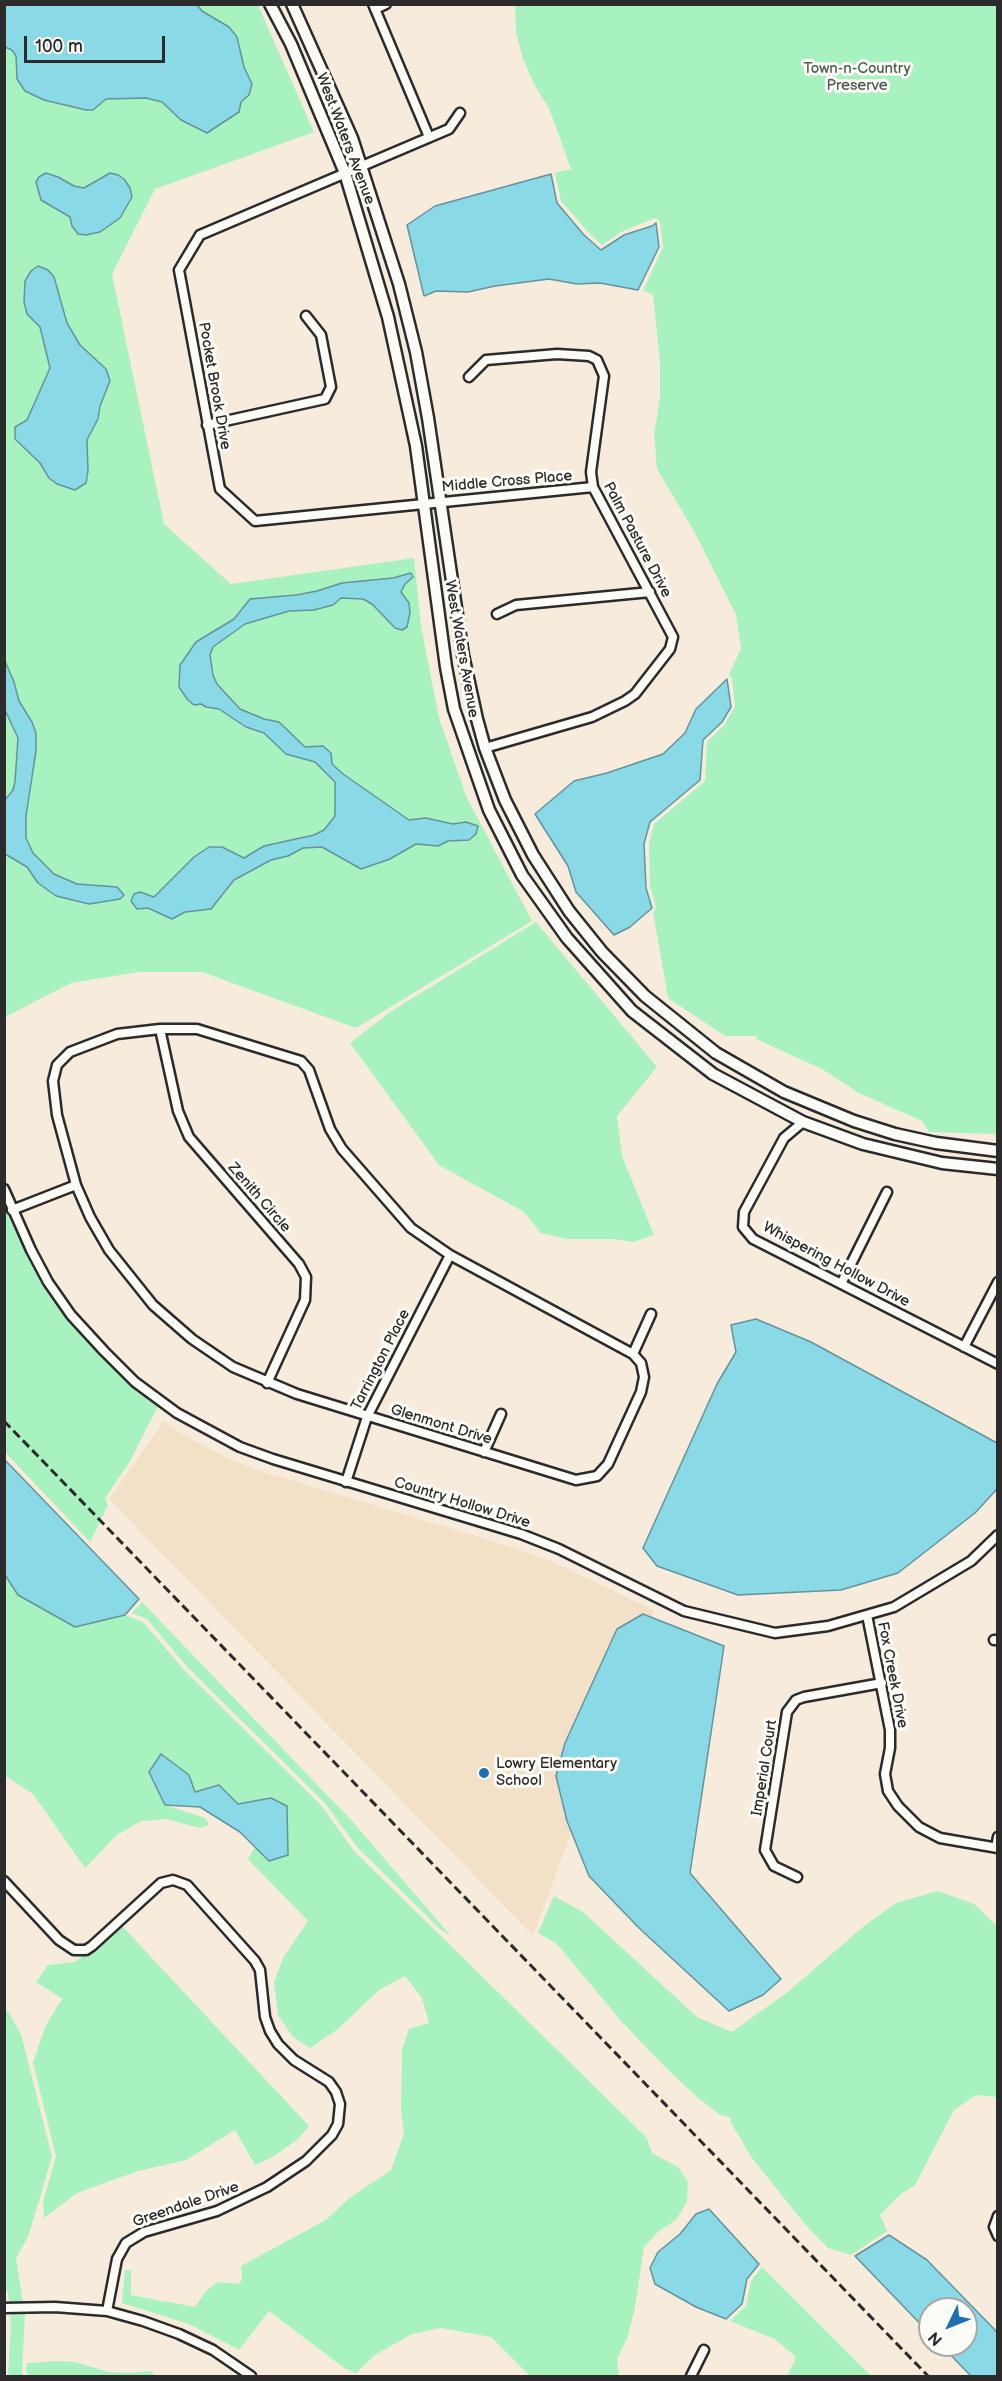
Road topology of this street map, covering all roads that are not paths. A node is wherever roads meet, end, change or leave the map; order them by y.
1 (270, 4) edge
2 (292, 4) edge
3 (386, 4) edge
4 (374, 7) edge
5 (460, 114) dead end
6 (429, 137) junction
7 (362, 166) junction
8 (345, 172) junction
9 (306, 316) dead end
10 (469, 377) dead end
11 (207, 425) junction
12 (593, 487) junction
13 (441, 501) junction
14 (423, 503) junction
15 (650, 592) junction
16 (497, 614) dead end
17 (485, 748) junction
18 (160, 1029) junction
19 (803, 1122) junction
20 (998, 1151) edge
21 (998, 1169) edge
22 (76, 1185) junction
23 (4, 1189) edge
24 (887, 1192) dead end
25 (12, 1210) junction
26 (450, 1255) junction
27 (998, 1282) edge
28 (841, 1284) junction
29 (651, 1314) dead end
30 (964, 1347) junction
31 (633, 1354) junction
32 (998, 1364) edge
33 (267, 1383) junction
34 (501, 1414) dead end
35 (367, 1417) junction
36 (484, 1452) junction
37 (346, 1482) junction
38 (998, 1535) edge
39 (867, 1615) junction
40 (882, 1683) junction
41 (998, 1837) edge
42 (997, 1848) edge
43 (797, 1877) dead end
44 (4, 1881) edge
45 (998, 2216) edge
46 (998, 2236) edge
47 (4, 2308) edge
48 (107, 2311) junction
49 (704, 2350) dead end
50 (251, 2376) edge
51 (691, 2376) edge

1 - 8 street, West Waters Avenue
2 - 7 street, West Waters Avenue
3 - 4 street
4 - 6 street
5 - 6 street, Pocket Brook Drive
6 - 7 street, Pocket Brook Drive
7 - 8 street, Pocket Brook Drive
7 - 13 street, West Waters Avenue
8 - 11 street, Pocket Brook Drive
8 - 14 street, West Waters Avenue
9 - 11 street
10 - 12 street, Palm Pasture Drive
11 - 14 street, Pocket Brook Drive
12 - 13 street, Middle Cross Place
12 - 15 street, Palm Pasture Drive
13 - 14 street, Middle Cross Place
13 - 17 street, West Waters Avenue
14 - 19 street, West Waters Avenue
15 - 16 street
15 - 17 street, Palm Pasture Drive
17 - 20 street, West Waters Avenue
18 - 22 street, Glenmont Drive
18 - 26 street, Glenmont Drive
18 - 33 street, Zenith Circle
19 - 21 street, West Waters Avenue
19 - 28 street, Whispering Hollow Drive
22 - 25 street
22 - 33 street, Glenmont Drive
23 - 25 street, Country Hollow Drive
24 - 28 street
25 - 37 street, Country Hollow Drive
26 - 31 street, Glenmont Drive
26 - 35 street, Tarrington Place
27 - 30 street
28 - 30 street, Whispering Hollow Drive
29 - 31 street
30 - 32 street, Whispering Hollow Drive
31 - 36 street, Glenmont Drive
33 - 35 street, Glenmont Drive
34 - 36 street
35 - 36 street, Glenmont Drive
35 - 37 street, Tarrington Place
37 - 39 street, Country Hollow Drive
38 - 39 street, Country Hollow Drive
39 - 40 street, Fox Creek Drive
40 - 42 street, Fox Creek Drive
40 - 43 street, Imperial Court
41 - 42 street
44 - 48 street, Greendale Drive
45 - 46 street
47 - 48 street
48 - 50 street
49 - 51 street

